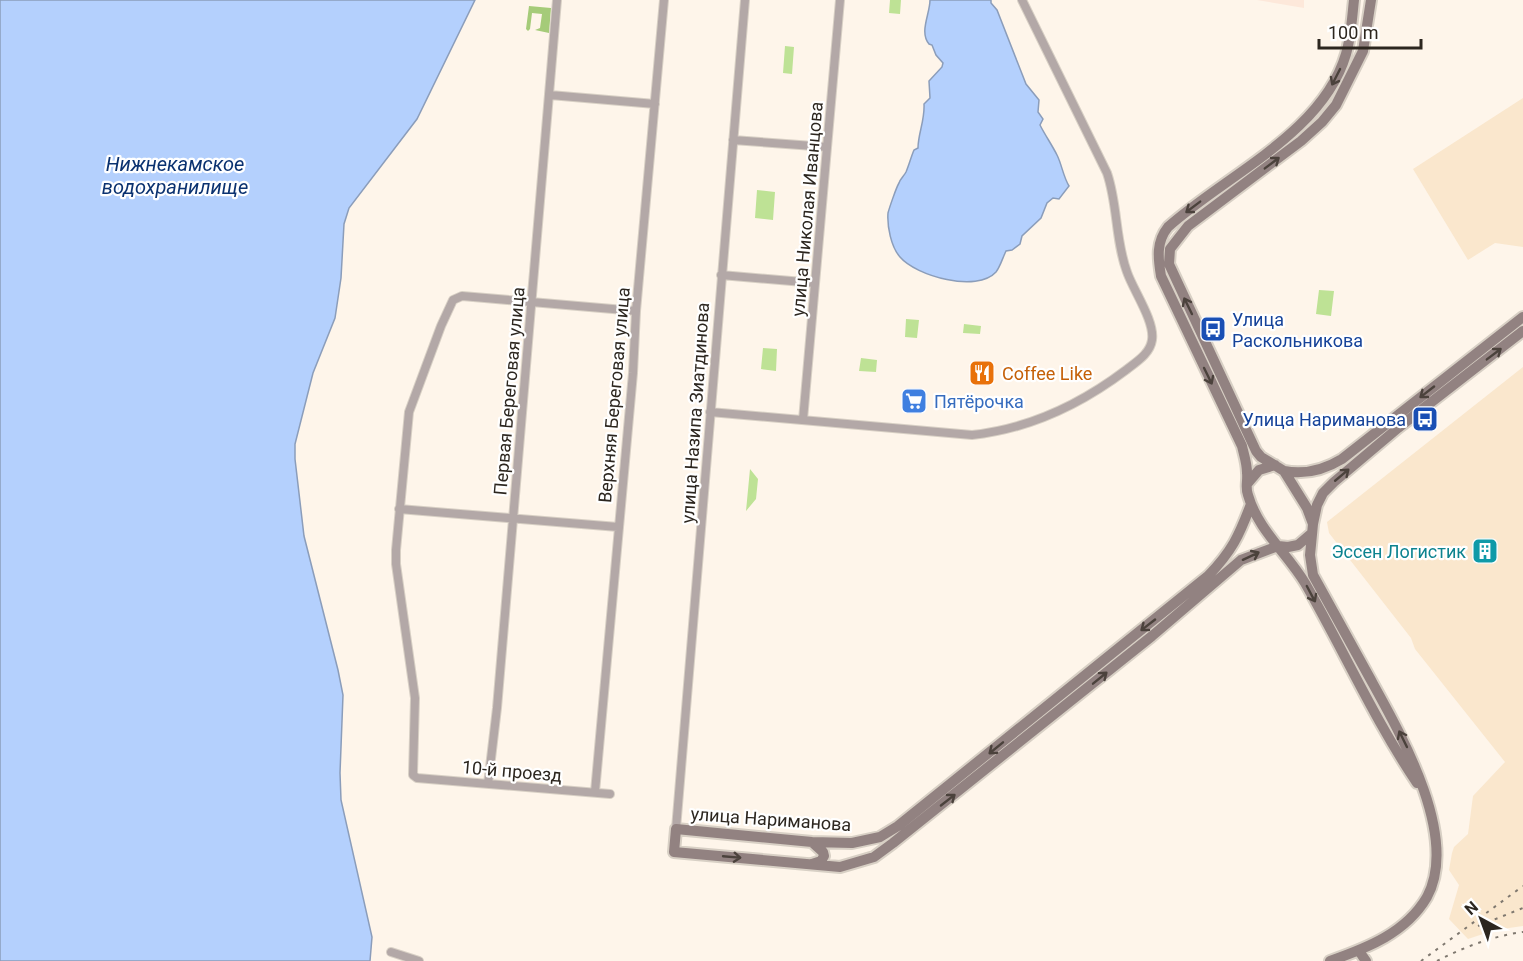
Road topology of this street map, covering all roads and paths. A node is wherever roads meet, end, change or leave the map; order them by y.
1 (557, 0) edge
2 (664, 0) edge
3 (745, 0) edge
4 (840, 0) edge
5 (1022, 0) edge
6 (1354, 0) edge
7 (1371, 0) edge
8 (550, 95) junction
9 (656, 104) junction
10 (733, 140) junction
11 (827, 147) junction
12 (721, 275) junction
13 (815, 283) junction
14 (531, 301) junction
15 (636, 311) junction
16 (1523, 317) edge
17 (1523, 331) edge
18 (710, 412) junction
19 (802, 420) junction
20 (1280, 468) junction
21 (1247, 484) junction
22 (1251, 504) junction
23 (399, 509) junction
24 (513, 517) junction
25 (618, 527) junction
26 (1313, 529) junction
27 (1278, 546) junction
28 (488, 784) junction
29 (595, 792) junction
30 (610, 794) dead end
31 (1423, 794) junction
32 (676, 829) junction
33 (812, 842) junction
34 (808, 865) junction
35 (391, 951) dead end
36 (1359, 951) junction
37 (419, 961) edge
38 (1330, 961) edge
39 (1366, 961) edge

1 - 8 street, Первая Береговая улица
2 - 9 street, Верхняя Береговая улица
3 - 10 street, улица Назипа Зиатдинова
4 - 11 street, улица Николая Иванцова
5 - 19 street
6 -> 21 main road
20 -> 7 main road
8 - 9 street
8 - 14 street, Первая Береговая улица
9 - 15 street, Верхняя Береговая улица
10 - 11 street
10 - 12 street, улица Назипа Зиатдинова
11 - 13 street, улица Николая Иванцова
12 - 13 street
12 - 18 street, улица Назипа Зиатдинова
13 - 19 street, улица Николая Иванцова
14 - 15 street
14 - 23 street
14 - 24 street, Первая Береговая улица
15 - 25 street, Верхняя Береговая улица
16 -> 20 main road
26 -> 17 main road
18 - 19 street
18 - 32 street, улица Назипа Зиатдинова
20 - 21 main road
20 - 26 main road
21 - 22 main road
22 - 27 main road
22 -> 33 main road, улица Нариманова
23 - 24 street
23 - 28 street, 10-й проезд
24 - 25 street
24 - 28 street, Первая Береговая улица
25 - 29 street, Верхняя Береговая улица
26 - 27 main road, улица Нариманова
31 -> 26 main road
27 -> 31 main road
34 -> 27 main road, улица Нариманова
28 - 29 street, 10-й проезд
29 - 30 street, 10-й проезд
31 - 36 main road
32 - 33 main road, улица Нариманова
32 -> 34 main road, улица Нариманова
33 - 34 main road
35 - 37 street
36 - 38 main road
36 - 39 main road

